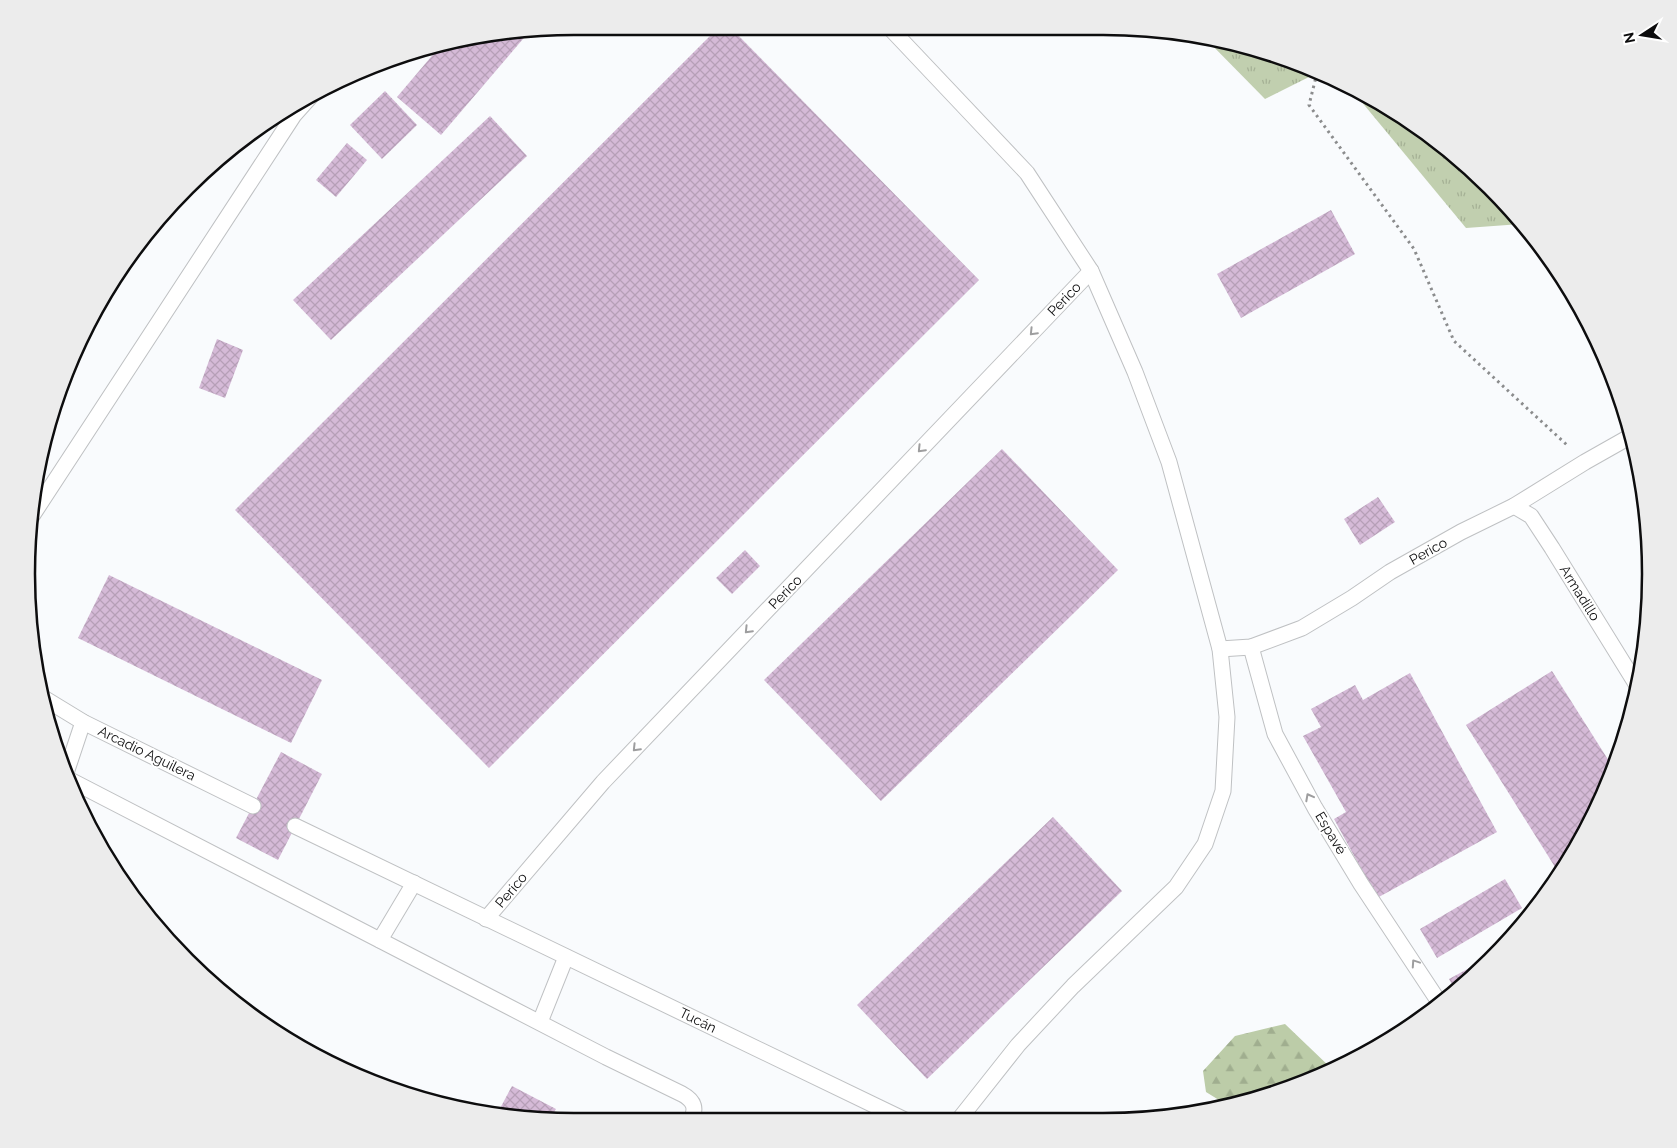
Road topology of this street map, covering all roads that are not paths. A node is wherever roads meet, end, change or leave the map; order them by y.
1 (896, 35) edge
2 (297, 112) edge
3 (1091, 271) junction
4 (1625, 439) edge
5 (40, 504) edge
6 (1514, 506) junction
7 (1251, 647) junction
8 (1220, 649) junction
9 (1632, 678) edge
10 (50, 702) edge
11 (83, 722) junction
12 (70, 762) edge
13 (78, 784) edge
14 (253, 806) dead end
15 (295, 826) dead end
16 (414, 884) junction
17 (486, 919) junction
18 (380, 940) junction
19 (566, 957) junction
20 (1436, 998) edge
21 (540, 1022) junction
22 (694, 1113) edge
23 (881, 1113) edge
24 (964, 1113) edge

1 - 3 lane
2 - 5 lane
3 - 8 lane
3 -> 17 lane, Perico
4 - 6 lane, Perico
6 - 7 lane, Perico
6 - 9 lane, Armadillo
7 - 8 lane, Perico
20 -> 7 lane, Espavé
8 - 24 lane
10 - 11 lane, Arcadio Aguilera
11 - 12 lane
11 - 14 lane, Arcadio Aguilera
13 - 18 lane
15 - 16 lane
16 - 17 lane
16 - 18 lane
17 - 19 lane, Tucán
18 - 21 lane
19 - 21 lane
19 - 23 lane, Tucán
21 - 22 lane

